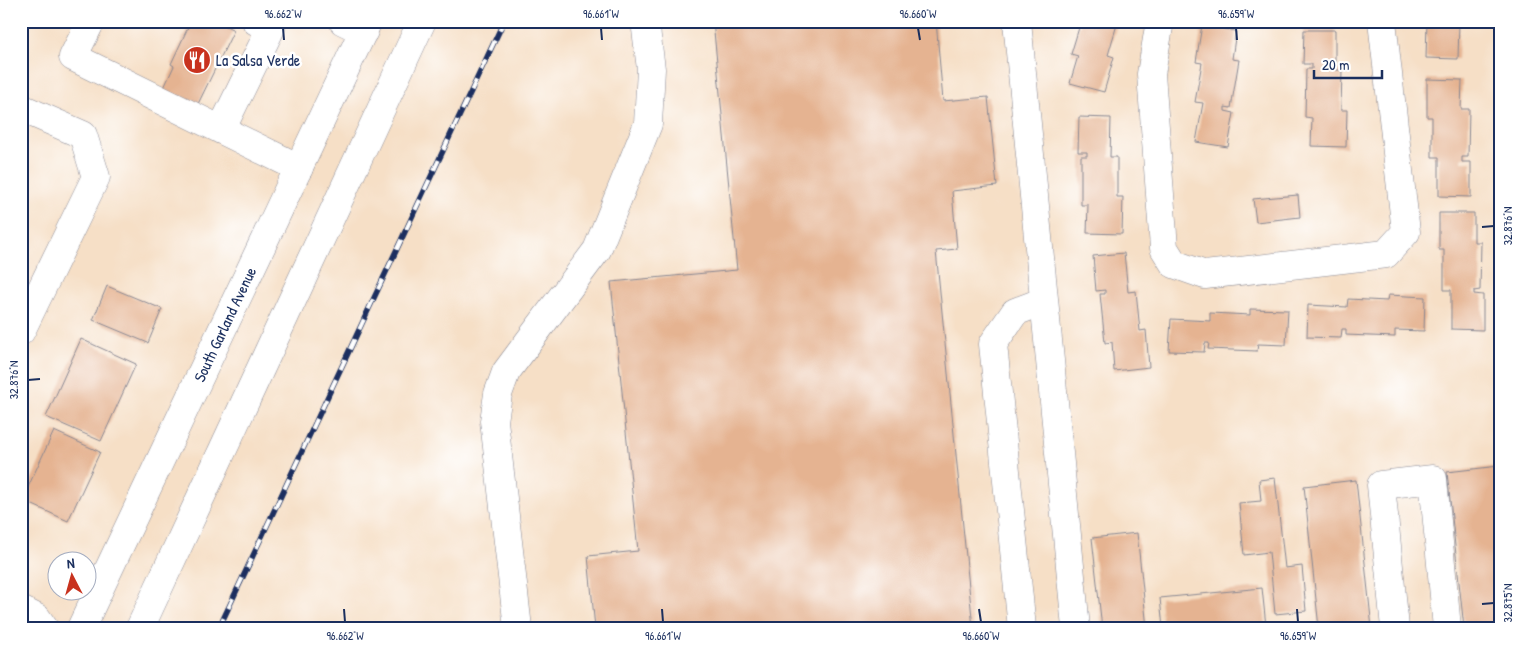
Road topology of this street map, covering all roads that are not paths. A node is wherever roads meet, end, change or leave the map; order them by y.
1 (91, 21) edge
2 (256, 21) edge
3 (422, 21) edge
4 (645, 21) edge
5 (1017, 21) edge
6 (1160, 21) edge
7 (1382, 21) edge
8 (358, 25) edge
9 (21, 111) edge
10 (222, 130) junction
11 (299, 168) junction
12 (1044, 301) junction
13 (21, 331) edge
14 (21, 610) edge
15 (44, 628) edge
16 (81, 628) edge
17 (140, 628) edge
18 (518, 628) edge
19 (1022, 628) edge
20 (1076, 628) edge
21 (1395, 628) edge
22 (1447, 628) edge

1 - 10 main road
2 - 10 main road
3 - 17 main road
4 - 18 main road
5 - 12 main road
6 - 7 main road
8 - 11 main road, South Garland Avenue
9 - 13 main road
10 - 11 main road
11 - 16 main road, South Garland Avenue
12 - 19 main road
12 - 20 main road
14 - 15 main road
21 - 22 main road

